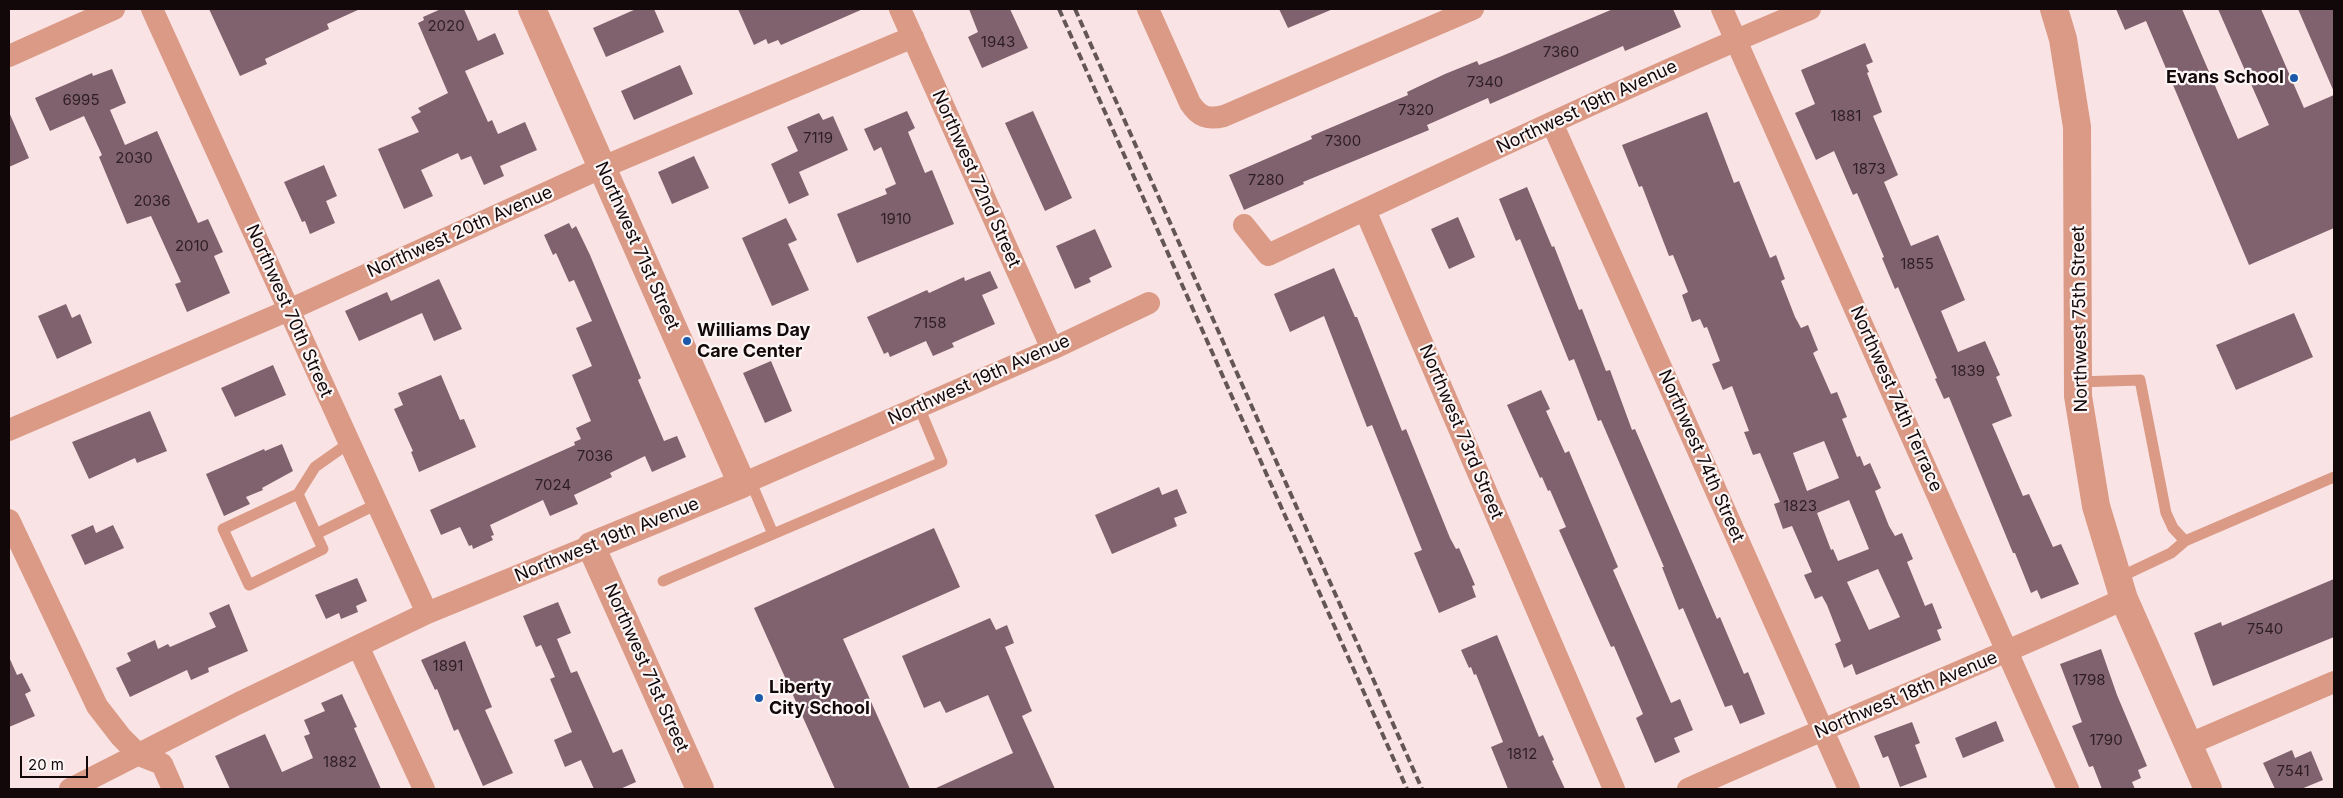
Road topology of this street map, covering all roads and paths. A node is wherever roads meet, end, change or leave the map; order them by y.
1 (114, 9) edge
2 (152, 9) edge
3 (532, 9) edge
4 (900, 9) edge
5 (1148, 9) edge
6 (1473, 9) edge
7 (1722, 9) edge
8 (1810, 9) edge
9 (2054, 9) edge
10 (913, 37) junction
11 (1736, 39) junction
12 (9, 56) edge
13 (1552, 122) junction
14 (603, 168) junction
15 (1365, 210) junction
16 (1244, 225) dead end
17 (1149, 303) dead end
18 (289, 310) junction
19 (1052, 349) junction
20 (2078, 382) junction
21 (919, 407) junction
22 (9, 430) edge
23 (349, 443) junction
24 (2334, 477) edge
25 (746, 482) junction
26 (298, 494) junction
27 (377, 504) junction
28 (9, 520) edge
29 (316, 534) junction
30 (773, 534) junction
31 (2185, 541) junction
32 (591, 546) junction
33 (663, 581) dead end
34 (2121, 588) junction
35 (427, 613) junction
36 (358, 646) junction
37 (2009, 652) junction
38 (2334, 682) edge
39 (1822, 729) junction
40 (2187, 744) junction
41 (139, 755) junction
42 (70, 789) edge
43 (173, 789) edge
44 (424, 789) edge
45 (700, 789) edge
46 (1614, 789) edge
47 (1688, 789) edge
48 (1850, 789) edge
49 (2068, 789) edge
50 (2208, 789) edge

1 - 12 street
2 - 18 street, Northwest 70th Street
3 - 14 street, Northwest 71st Street
4 - 10 street, Northwest 72nd Street
5 - 6 street
7 - 11 street, Northwest 74th Terrace
8 - 11 street, Northwest 19th Avenue
9 - 20 street, Northwest 75th Street
10 - 14 street, Northwest 20th Avenue
10 - 19 street, Northwest 72nd Street
11 - 13 street, Northwest 19th Avenue
11 - 37 street, Northwest 74th Terrace
13 - 15 street, Northwest 19th Avenue
13 - 39 street, Northwest 74th Street
14 - 18 street, Northwest 20th Avenue
14 - 25 street, Northwest 71st Street
15 - 16 street
15 - 46 street, Northwest 73rd Street
17 - 19 street, Northwest 19th Avenue
18 - 22 street, Northwest 20th Avenue
18 - 23 street, Northwest 70th Street
19 - 21 street, Northwest 19th Avenue
20 - 31 lane
20 - 34 street, Northwest 75th Street
21 - 25 street, Northwest 19th Avenue
21 - 30 lane
23 - 26 lane
23 - 27 street, Northwest 70th Street
24 - 31 lane
25 - 30 lane
25 - 32 street, Northwest 19th Avenue
26 - 29 lane
26 - 29 lane
27 - 29 lane
27 - 35 street, Northwest 70th Street
28 - 41 street
30 - 33 lane
31 - 34 lane
32 - 35 street, Northwest 19th Avenue
32 - 45 street, Northwest 71st Street
34 - 37 street, Northwest 18th Avenue
34 - 40 street, Northwest 75th Street
35 - 36 street, Northwest 19th Avenue
36 - 41 street, Northwest 19th Avenue
36 - 44 street
37 - 39 street, Northwest 18th Avenue
37 - 49 street, Northwest 74th Terrace
38 - 40 street
39 - 47 street, Northwest 18th Avenue
39 - 48 street, Northwest 74th Street
40 - 50 street, Northwest 75th Street
41 - 42 street, Northwest 19th Avenue
41 - 43 street

